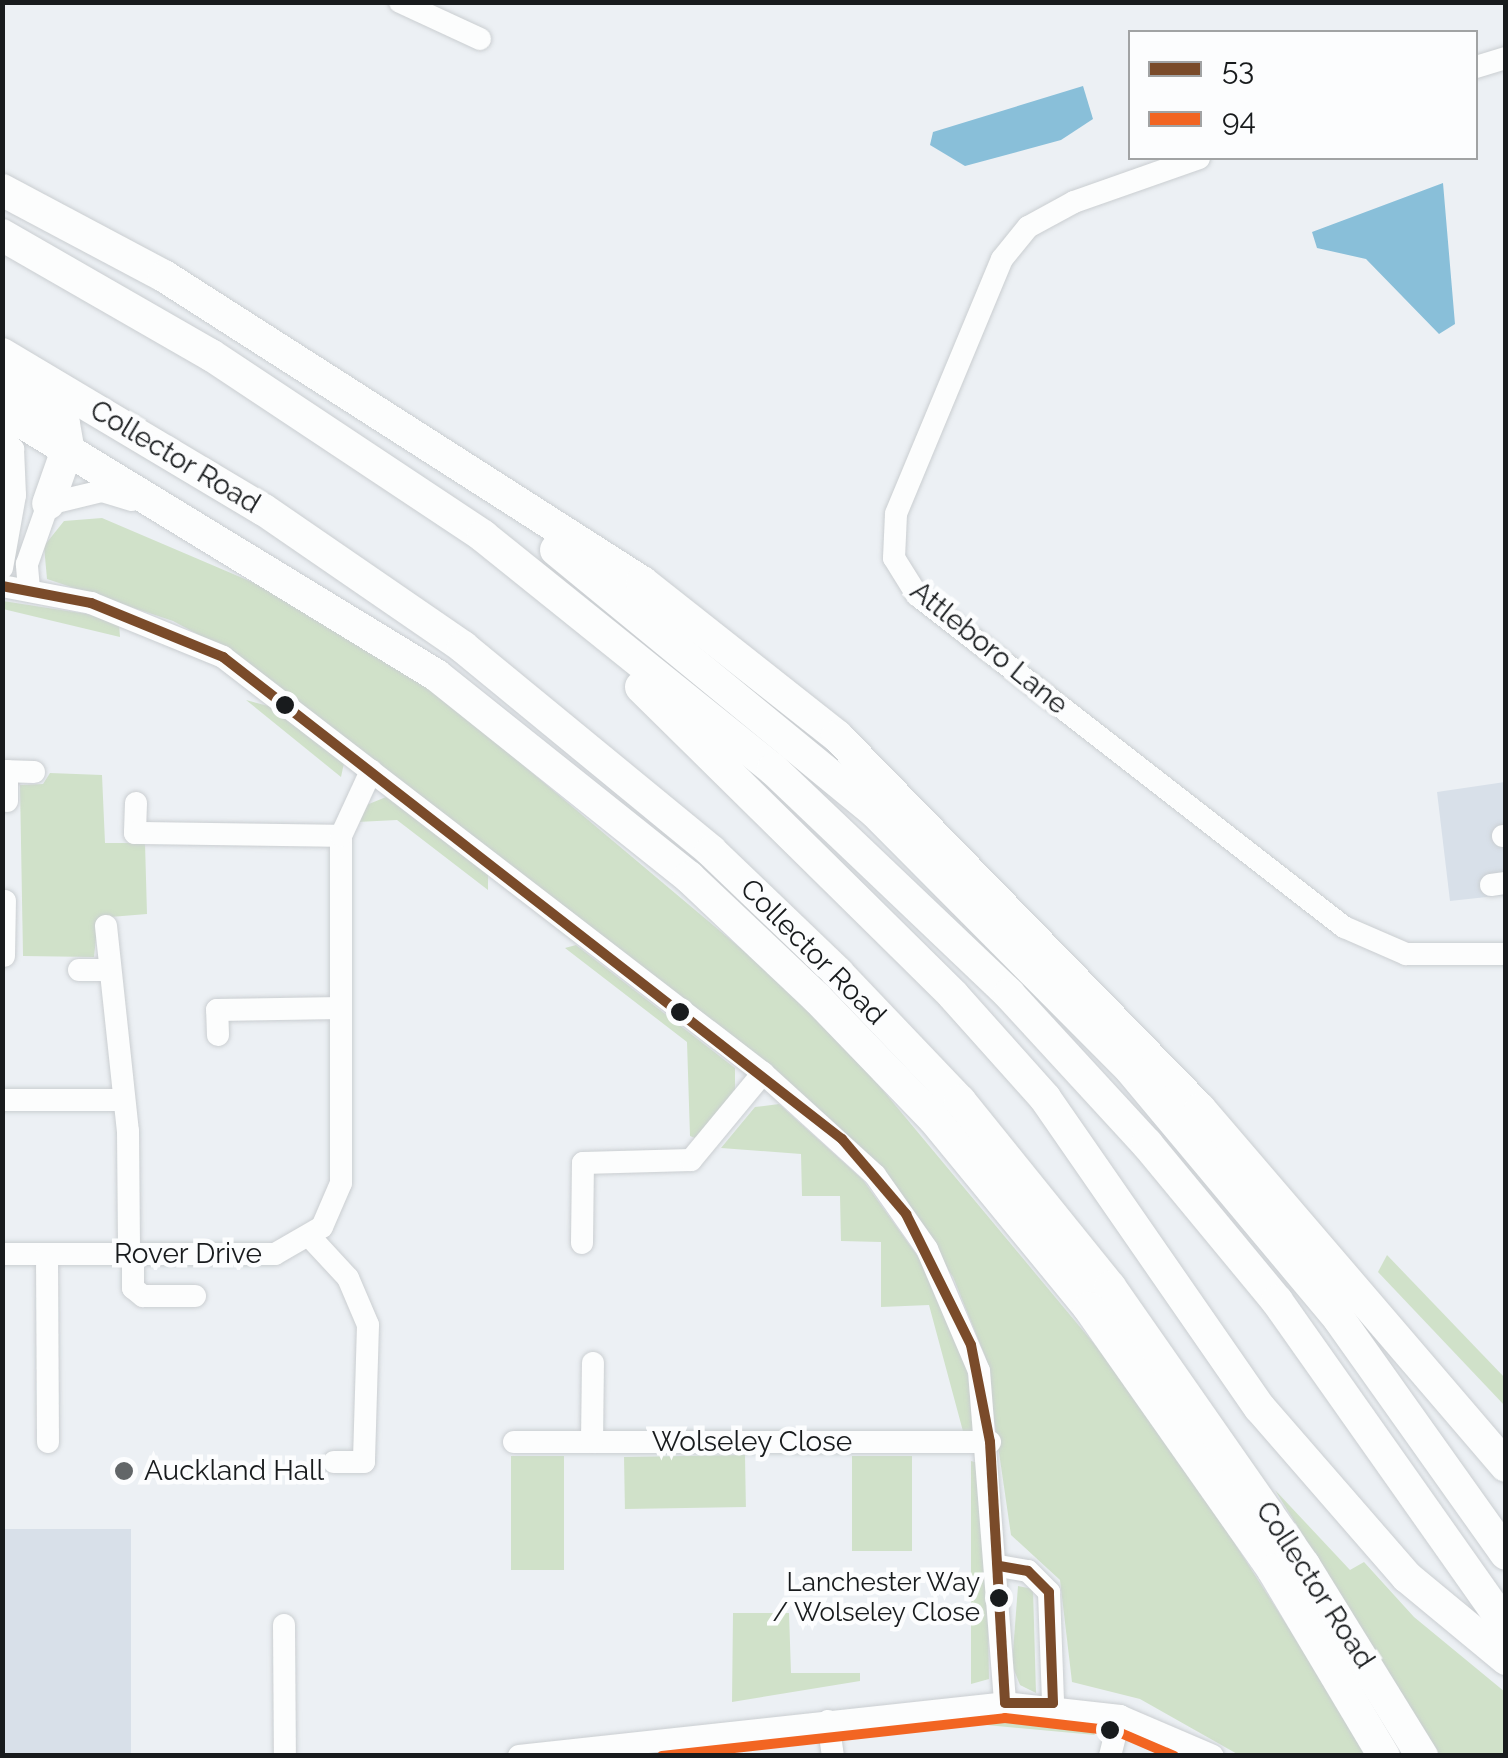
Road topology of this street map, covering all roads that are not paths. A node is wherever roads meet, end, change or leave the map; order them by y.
1 (400, 2) edge
2 (480, 39) dead end
3 (1506, 58) edge
4 (1478, 66) edge
5 (1193, 160) edge
6 (2, 190) edge
7 (2, 235) edge
8 (2, 354) edge
9 (2, 379) edge
10 (360, 402) junction
11 (2, 410) edge
12 (2, 438) edge
13 (68, 447) junction
14 (48, 504) junction
15 (483, 536) junction
16 (2, 568) edge
17 (2, 586) edge
18 (29, 589) junction
19 (351, 618) junction
20 (371, 771) junction
21 (5, 772) edge
22 (34, 772) dead end
23 (7, 802) dead end
24 (136, 804) dead end
25 (341, 836) junction
26 (5, 901) dead end
27 (106, 926) dead end
28 (3, 928) edge
29 (1506, 954) edge
30 (4, 956) edge
31 (78, 970) dead end
32 (105, 970) junction
33 (341, 1008) junction
34 (218, 1036) dead end
35 (763, 1074) junction
36 (2, 1100) edge
37 (124, 1100) junction
38 (311, 1238) junction
39 (582, 1243) dead end
40 (2, 1254) edge
41 (131, 1254) junction
42 (47, 1255) junction
43 (194, 1296) dead end
44 (593, 1363) dead end
45 (48, 1442) dead end
46 (514, 1442) dead end
47 (592, 1442) junction
48 (990, 1442) junction
49 (334, 1462) dead end
50 (1506, 1466) edge
51 (1506, 1554) edge
52 (1000, 1566) junction
53 (284, 1624) dead end
54 (1506, 1626) edge
55 (1506, 1659) edge
56 (1006, 1702) junction
57 (1054, 1703) junction
58 (1120, 1716) junction
59 (828, 1720) junction
60 (594, 1751) edge
61 (285, 1756) edge
62 (519, 1756) edge
63 (833, 1756) edge
64 (1110, 1756) edge
65 (1213, 1756) edge
66 (1384, 1756) edge
67 (1422, 1756) edge

1 - 2 street
3 - 4 street
5 - 29 street, Attleboro Lane
6 - 10 highway
7 - 15 highway
8 - 67 highway, Collector Road
9 - 13 highway
10 - 50 highway
10 - 51 highway
11 - 13 highway, Collector Road
12 - 16 street
13 - 14 highway
13 - 19 highway, Collector Road
14 - 18 street
14 - 19 street
15 - 54 highway
15 - 55 highway
17 - 18 street
18 - 20 street
19 - 66 highway, Collector Road
20 - 25 street
20 - 35 street
21 - 22 street
21 - 23 street
24 - 25 street
25 - 33 street
26 - 28 street
27 - 32 street
28 - 30 street
31 - 32 street
32 - 37 street
33 - 34 street
33 - 38 street
35 - 39 street
35 - 48 street
36 - 37 street
37 - 41 street
38 - 41 street, Rover Drive
38 - 49 street
40 - 42 street, Rover Drive
41 - 42 street, Rover Drive
41 - 43 street
42 - 45 street
44 - 47 street
46 - 47 street, Wolseley Close
47 - 48 street, Wolseley Close
48 - 52 street
52 - 56 street
52 - 57 street
53 - 61 street
56 - 57 street
56 - 59 street
57 - 58 street
58 - 64 street
58 - 65 street
59 - 60 street
59 - 63 street
60 - 62 street

